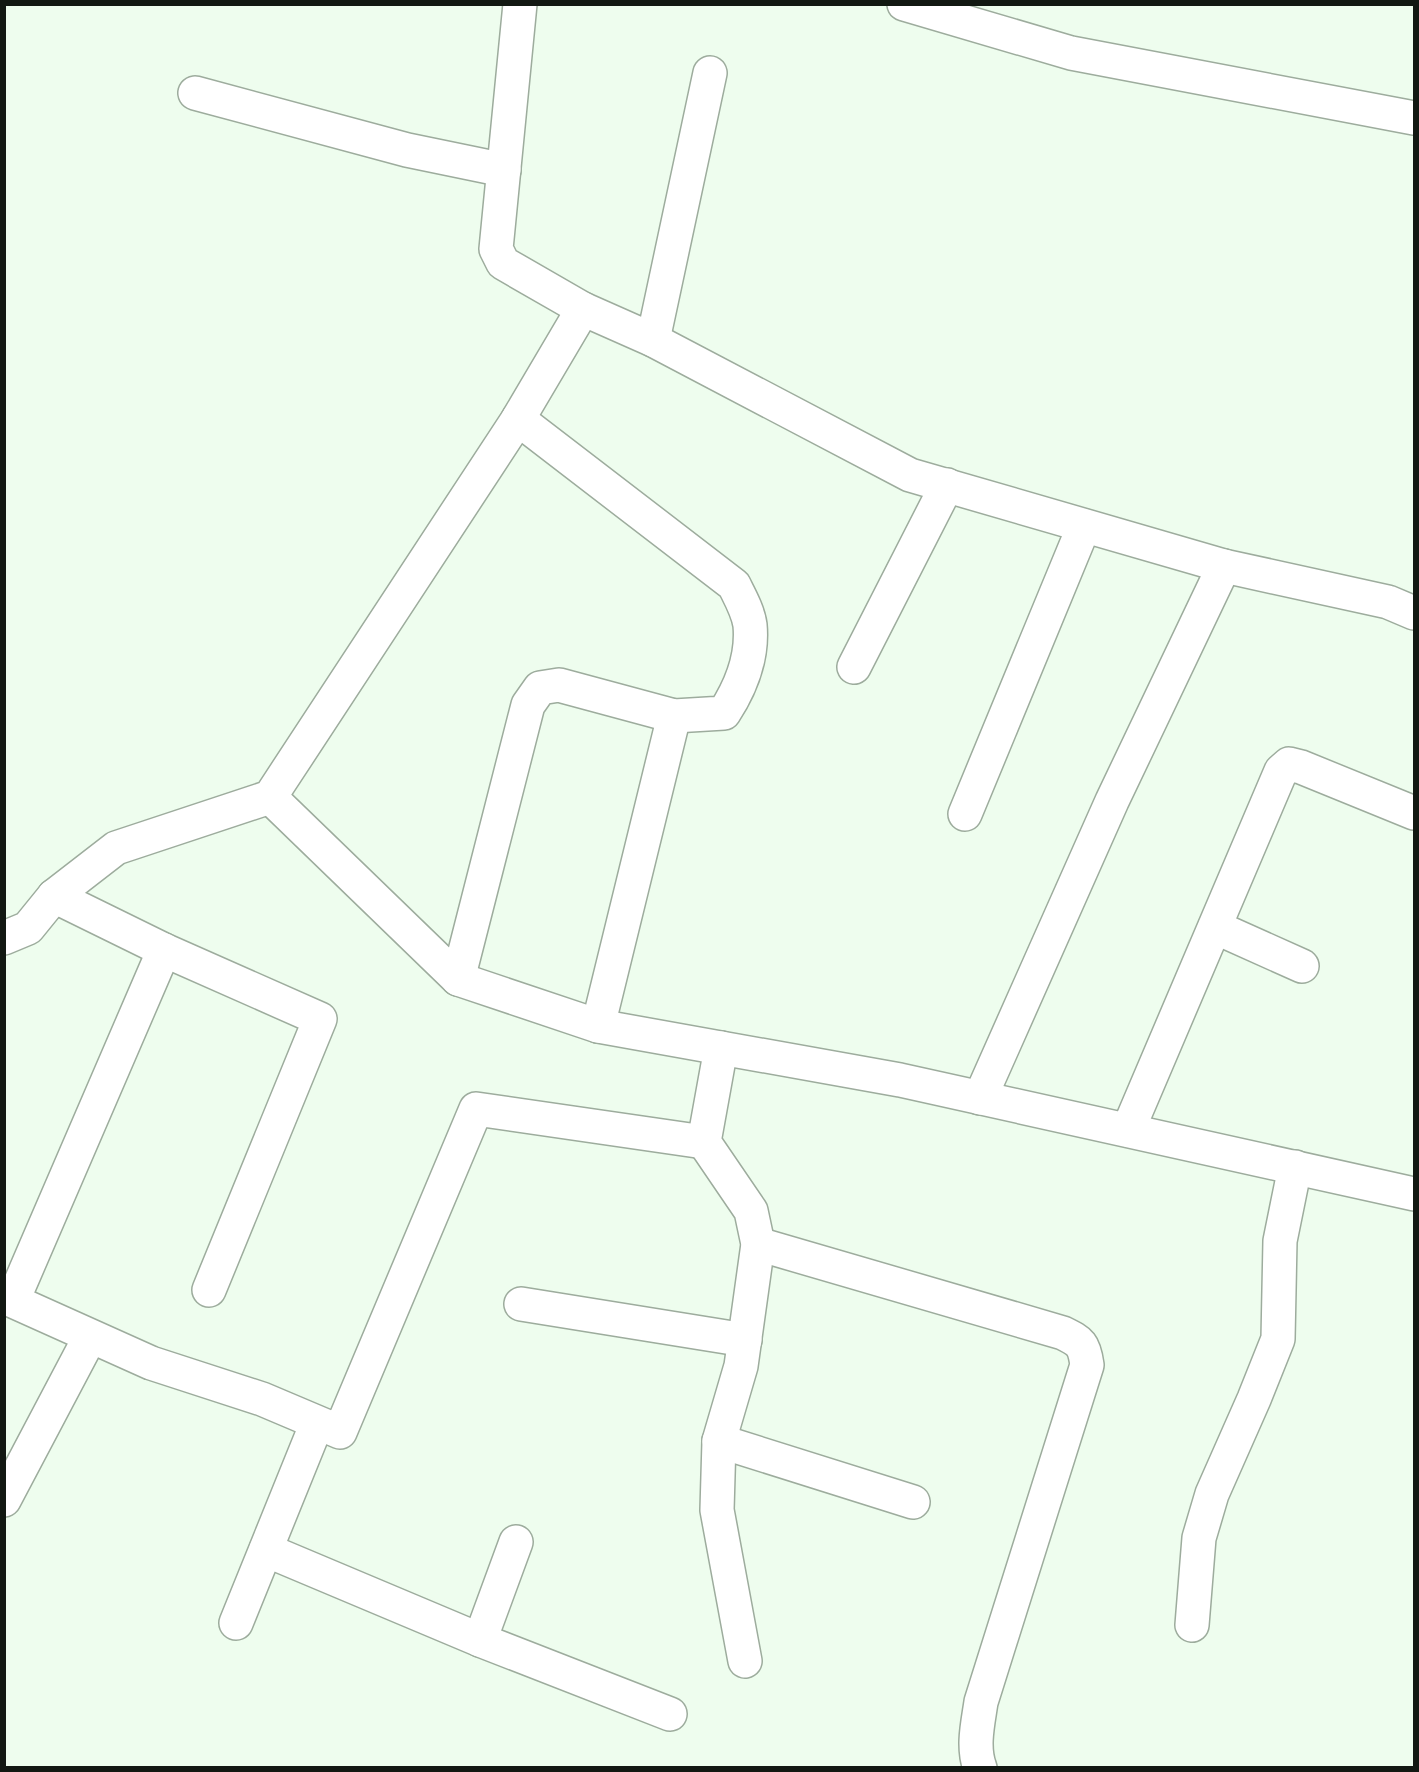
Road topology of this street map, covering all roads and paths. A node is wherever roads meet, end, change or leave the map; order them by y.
1 (520, 4) edge
2 (904, 4) edge
3 (710, 73) dead end
4 (195, 93) dead end
5 (1414, 118) edge
6 (504, 170) junction
7 (583, 309) junction
8 (653, 340) junction
9 (518, 419) junction
10 (947, 485) junction
11 (1084, 526) junction
12 (1224, 566) junction
13 (1414, 613) edge
14 (854, 667) dead end
15 (674, 716) junction
16 (270, 797) junction
17 (1414, 813) edge
18 (965, 814) dead end
19 (54, 896) junction
20 (1215, 927) junction
21 (4, 938) edge
22 (164, 950) junction
23 (1302, 966) dead end
24 (458, 979) junction
25 (598, 1026) junction
26 (721, 1048) junction
27 (980, 1098) junction
28 (1128, 1130) junction
29 (704, 1142) junction
30 (1295, 1167) junction
31 (1414, 1194) edge
32 (758, 1244) junction
33 (209, 1290) dead end
34 (9, 1298) edge
35 (520, 1304) dead end
36 (90, 1337) junction
37 (745, 1340) junction
38 (317, 1423) junction
39 (719, 1442) junction
40 (4, 1500) edge
41 (913, 1502) dead end
42 (516, 1542) dead end
43 (266, 1550) junction
44 (236, 1623) dead end
45 (1192, 1625) dead end
46 (480, 1640) junction
47 (745, 1661) dead end
48 (670, 1714) dead end
49 (980, 1767) edge

1 - 6 street
2 - 5 street
3 - 8 street
4 - 6 street
6 - 7 street
7 - 8 street
7 - 9 street
8 - 10 street
9 - 15 street
9 - 16 street
10 - 11 street
10 - 14 street
11 - 12 street
11 - 18 street
12 - 13 street
12 - 27 street
15 - 24 street
15 - 25 street
16 - 19 street
16 - 24 street
17 - 20 street
19 - 21 street
19 - 22 street
20 - 23 street
20 - 28 street
22 - 33 street
22 - 34 street
24 - 25 street
25 - 26 street
26 - 27 street
26 - 29 street
27 - 28 street
28 - 30 street
29 - 32 street
29 - 38 street
30 - 31 street
30 - 45 street
32 - 37 street
32 - 49 street
34 - 36 street
35 - 37 street
36 - 38 street
36 - 40 street
37 - 39 street
38 - 43 street
39 - 41 street
39 - 47 street
42 - 46 street
43 - 44 street
43 - 46 street
46 - 48 street

